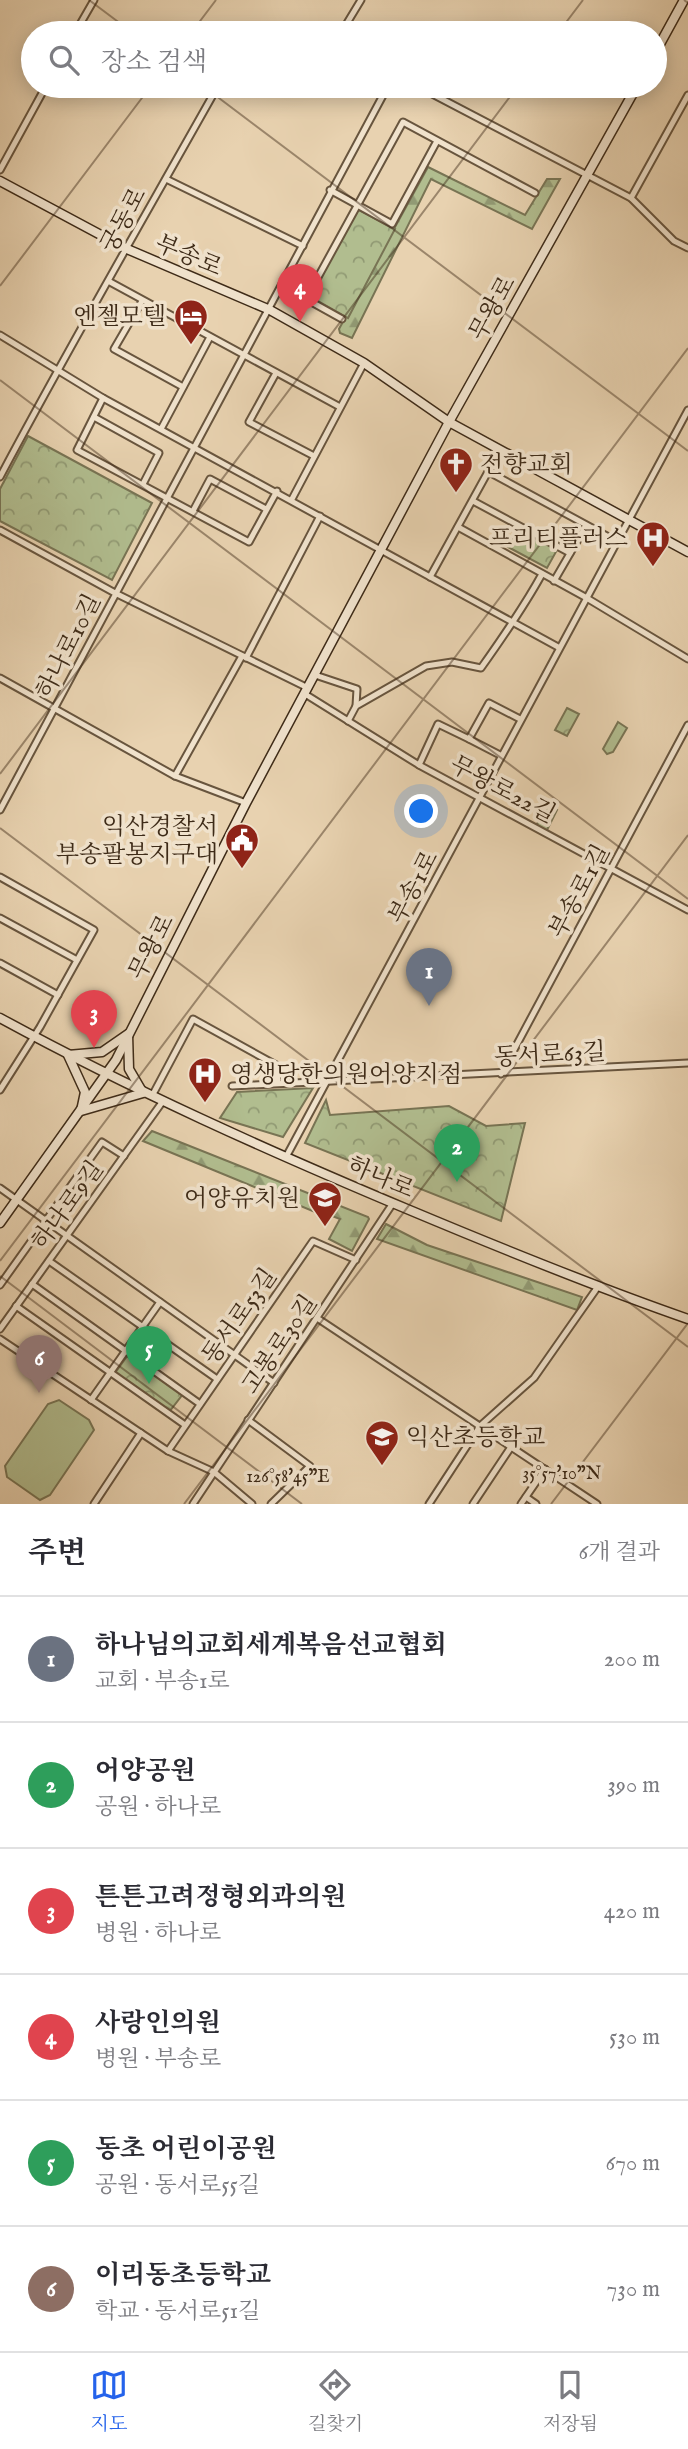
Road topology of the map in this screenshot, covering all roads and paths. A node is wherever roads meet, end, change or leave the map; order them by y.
1 (94, 0) edge
2 (361, 0) edge
3 (684, 0) edge
4 (82, 21) edge
5 (348, 21) edge
6 (667, 31) edge
7 (688, 95) edge
8 (39, 98) edge
9 (211, 98) edge
10 (381, 98) edge
11 (440, 98) edge
12 (631, 98) edge
13 (437, 141) junction
14 (0, 170) edge
15 (589, 175) junction
16 (166, 179) junction
17 (0, 181) edge
18 (330, 191) junction
19 (535, 193) dead end
20 (631, 198) junction
21 (357, 205) junction
22 (303, 246) junction
23 (688, 248) edge
24 (127, 249) junction
25 (110, 282) junction
26 (142, 300) junction
27 (270, 310) junction
28 (342, 319) dead end
29 (0, 335) edge
30 (210, 337) junction
31 (242, 355) junction
32 (364, 363) junction
33 (57, 371) junction
34 (276, 373) junction
35 (183, 387) junction
36 (103, 398) junction
37 (340, 407) junction
38 (688, 410) edge
39 (94, 417) junction
40 (449, 422) junction
41 (161, 429) junction
42 (194, 446) junction
43 (500, 450) junction
44 (314, 456) junction
45 (489, 472) junction
46 (0, 477) edge
47 (143, 484) junction
48 (277, 491) junction
49 (166, 497) junction
50 (292, 499) junction
51 (473, 501) junction
52 (266, 509) junction
53 (193, 512) junction
54 (320, 516) junction
55 (629, 518) junction
56 (586, 526) junction
57 (458, 527) junction
58 (0, 530) edge
59 (616, 541) junction
60 (382, 551) junction
61 (688, 552) edge
62 (570, 553) junction
63 (542, 574) junction
64 (430, 577) junction
65 (554, 581) junction
66 (115, 593) junction
67 (585, 597) junction
68 (512, 622) junction
69 (558, 647) junction
70 (244, 657) junction
71 (688, 659) edge
72 (315, 674) junction
73 (0, 678) edge
74 (306, 691) junction
75 (356, 706) junction
76 (54, 710) junction
77 (520, 719) junction
78 (348, 721) junction
79 (688, 725) edge
80 (469, 739) junction
81 (500, 755) junction
82 (419, 765) junction
83 (175, 776) junction
84 (480, 797) junction
85 (246, 803) junction
86 (0, 810) edge
87 (611, 867) junction
88 (0, 877) edge
89 (688, 910) edge
90 (0, 918) edge
91 (77, 960) junction
92 (0, 963) edge
93 (58, 995) junction
94 (0, 1018) edge
95 (128, 1034) junction
96 (34, 1037) junction
97 (68, 1055) junction
98 (688, 1063) edge
99 (501, 1074) junction
100 (107, 1075) junction
101 (330, 1081) junction
102 (278, 1082) junction
103 (232, 1086) dead end
104 (0, 1090) edge
105 (147, 1094) junction
106 (163, 1101) junction
107 (81, 1111) junction
108 (124, 1156) junction
109 (286, 1157) junction
110 (0, 1188) edge
111 (17, 1199) junction
112 (393, 1203) junction
113 (46, 1220) junction
114 (0, 1223) edge
115 (67, 1235) junction
116 (356, 1260) junction
117 (49, 1261) junction
118 (32, 1284) junction
119 (0, 1285) edge
120 (597, 1288) junction
121 (160, 1302) junction
122 (16, 1307) junction
123 (317, 1318) junction
124 (688, 1319) edge
125 (143, 1326) junction
126 (0, 1329) edge
127 (0, 1339) edge
128 (126, 1350) junction
129 (234, 1354) junction
130 (109, 1374) junction
131 (217, 1380) junction
132 (274, 1383) junction
133 (91, 1400) junction
134 (200, 1404) junction
135 (248, 1420) junction
136 (186, 1425) junction
137 (480, 1426) junction
138 (141, 1433) junction
139 (511, 1447) junction
140 (168, 1451) junction
141 (545, 1469) junction
142 (214, 1472) junction
143 (526, 1497) junction
144 (94, 1504) edge
145 (193, 1504) edge
146 (252, 1504) edge
147 (271, 1504) edge
148 (429, 1504) edge
149 (473, 1504) edge
150 (522, 1504) edge
151 (536, 1504) edge
152 (597, 1504) edge

1 - 4 street
2 - 5 street
3 - 6 street
7 - 20 street
8 - 14 street
9 - 16 street, 궁동로
10 - 18 street, 하나로10길
11 - 15 street
12 - 15 street, 무왕로
13 - 19 street
13 - 21 street
13 - 21 street
15 - 20 street
15 - 40 street, 무왕로
16 - 22 street
16 - 24 street, 궁동로
17 - 24 street, 부송로
18 - 21 street
18 - 22 street, 하나로10길
20 - 23 street
21 - 28 street
22 - 27 street, 하나로10길
24 - 25 street, 궁동로
24 - 27 street, 부송로
25 - 26 street
25 - 33 street, 궁동로
26 - 30 street
26 - 35 street
27 - 31 street, 하나로10길
27 - 32 street, 부송로
29 - 33 street
30 - 31 street
30 - 35 street
31 - 34 street
31 - 42 street, 하나로10길
32 - 37 street
32 - 40 street, 부송로
33 - 36 street
33 - 46 street, 궁동로
34 - 37 street
34 - 44 street
35 - 41 street
36 - 39 street
36 - 41 street
37 - 44 street
38 - 55 street, 부송1로
39 - 47 street
39 - 47 street
40 - 43 street, 부송로
40 - 60 street, 무왕로
41 - 42 street
42 - 48 street
42 - 49 street, 하나로10길
43 - 45 street
43 - 55 street, 부송로
44 - 50 street
45 - 51 street
45 - 56 street
47 - 49 street
48 - 50 street
48 - 52 street
49 - 53 street
49 - 66 street, 하나로10길
50 - 54 street
51 - 57 street
51 - 62 street
52 - 53 street
52 - 53 street
54 - 60 street
54 - 70 street
55 - 59 street, 부송1로
55 - 61 street, 부송로
56 - 59 street
56 - 62 street
57 - 63 street
57 - 64 street
58 - 66 street, 무왕로22길
59 - 67 street, 부송1로
60 - 64 street
60 - 72 street, 무왕로
62 - 65 street
63 - 65 street
63 - 68 street
64 - 68 street
65 - 67 street
66 - 70 street, 무왕로22길
66 - 76 street, 하나로10길
67 - 69 street, 부송1로
67 - 71 street
68 - 69 street
68 - 75 street
69 - 77 street, 부송1로
70 - 74 street, 무왕로22길
70 - 83 street
72 - 74 street, 무왕로
72 - 75 street
73 - 76 street
74 - 78 street, 무왕로22길
74 - 85 street, 무왕로
75 - 78 street
76 - 83 street
76 - 86 street, 하나로10길
77 - 80 street
77 - 81 street, 부송1로
78 - 82 street, 무왕로22길
79 - 87 street, 부송로1길
80 - 81 street
80 - 82 street
81 - 84 street, 부송1로
82 - 84 street, 무왕로22길
83 - 85 street
84 - 87 street, 무왕로22길
84 - 101 street, 부송1로
85 - 95 street, 무왕로
87 - 89 street, 무왕로22길
87 - 99 street, 부송로1길
88 - 91 street
90 - 91 street
91 - 93 street
92 - 93 street
93 - 96 street
94 - 96 street, 하나로
95 - 97 street
95 - 100 street, 무왕로
95 - 105 street
96 - 97 street, 하나로
96 - 104 street
97 - 100 street, 하나로
97 - 107 street
98 - 99 street, 동서로63길
99 - 101 street, 동서로63길
100 - 105 street, 하나로
100 - 107 street, 무왕로
101 - 102 street
101 - 109 street, 부송1로
102 - 103 street
102 - 105 street
105 - 106 street, 하나로
105 - 107 street
106 - 108 street, 하나로9길
106 - 109 street, 하나로
107 - 111 street, 무왕로
108 - 113 street
108 - 115 street, 하나로9길
109 - 112 street, 하나로
110 - 111 street
111 - 113 street
111 - 114 street, 무왕로
112 - 116 street, 고봉로30길
112 - 120 street, 하나로
113 - 115 street
113 - 119 street
115 - 117 street, 하나로9길
115 - 121 street
116 - 123 street, 고봉로30길
116 - 129 street, 동서로53길
117 - 118 street, 하나로9길
117 - 125 street
118 - 122 street, 하나로9길
118 - 128 street
120 - 124 street, 하나로
120 - 137 street
121 - 125 street
121 - 129 street
122 - 126 street, 하나로9길
122 - 130 street
123 - 132 street, 고봉로30길
123 - 137 street
125 - 128 street
125 - 131 street
127 - 133 street
128 - 130 street
128 - 134 street
129 - 131 street, 동서로53길
129 - 132 street
130 - 133 street
130 - 136 street
131 - 134 street, 동서로53길
132 - 135 street, 고봉로30길
133 - 138 street
134 - 136 street, 동서로53길
135 - 142 street, 고봉로30길
135 - 147 street
136 - 140 street, 동서로53길
137 - 139 street
137 - 148 street
138 - 140 street
138 - 144 street
139 - 141 street
139 - 149 street
140 - 142 street
141 - 143 street
141 - 152 street
142 - 145 street, 고봉로30길
142 - 146 street
143 - 150 street
143 - 151 street

